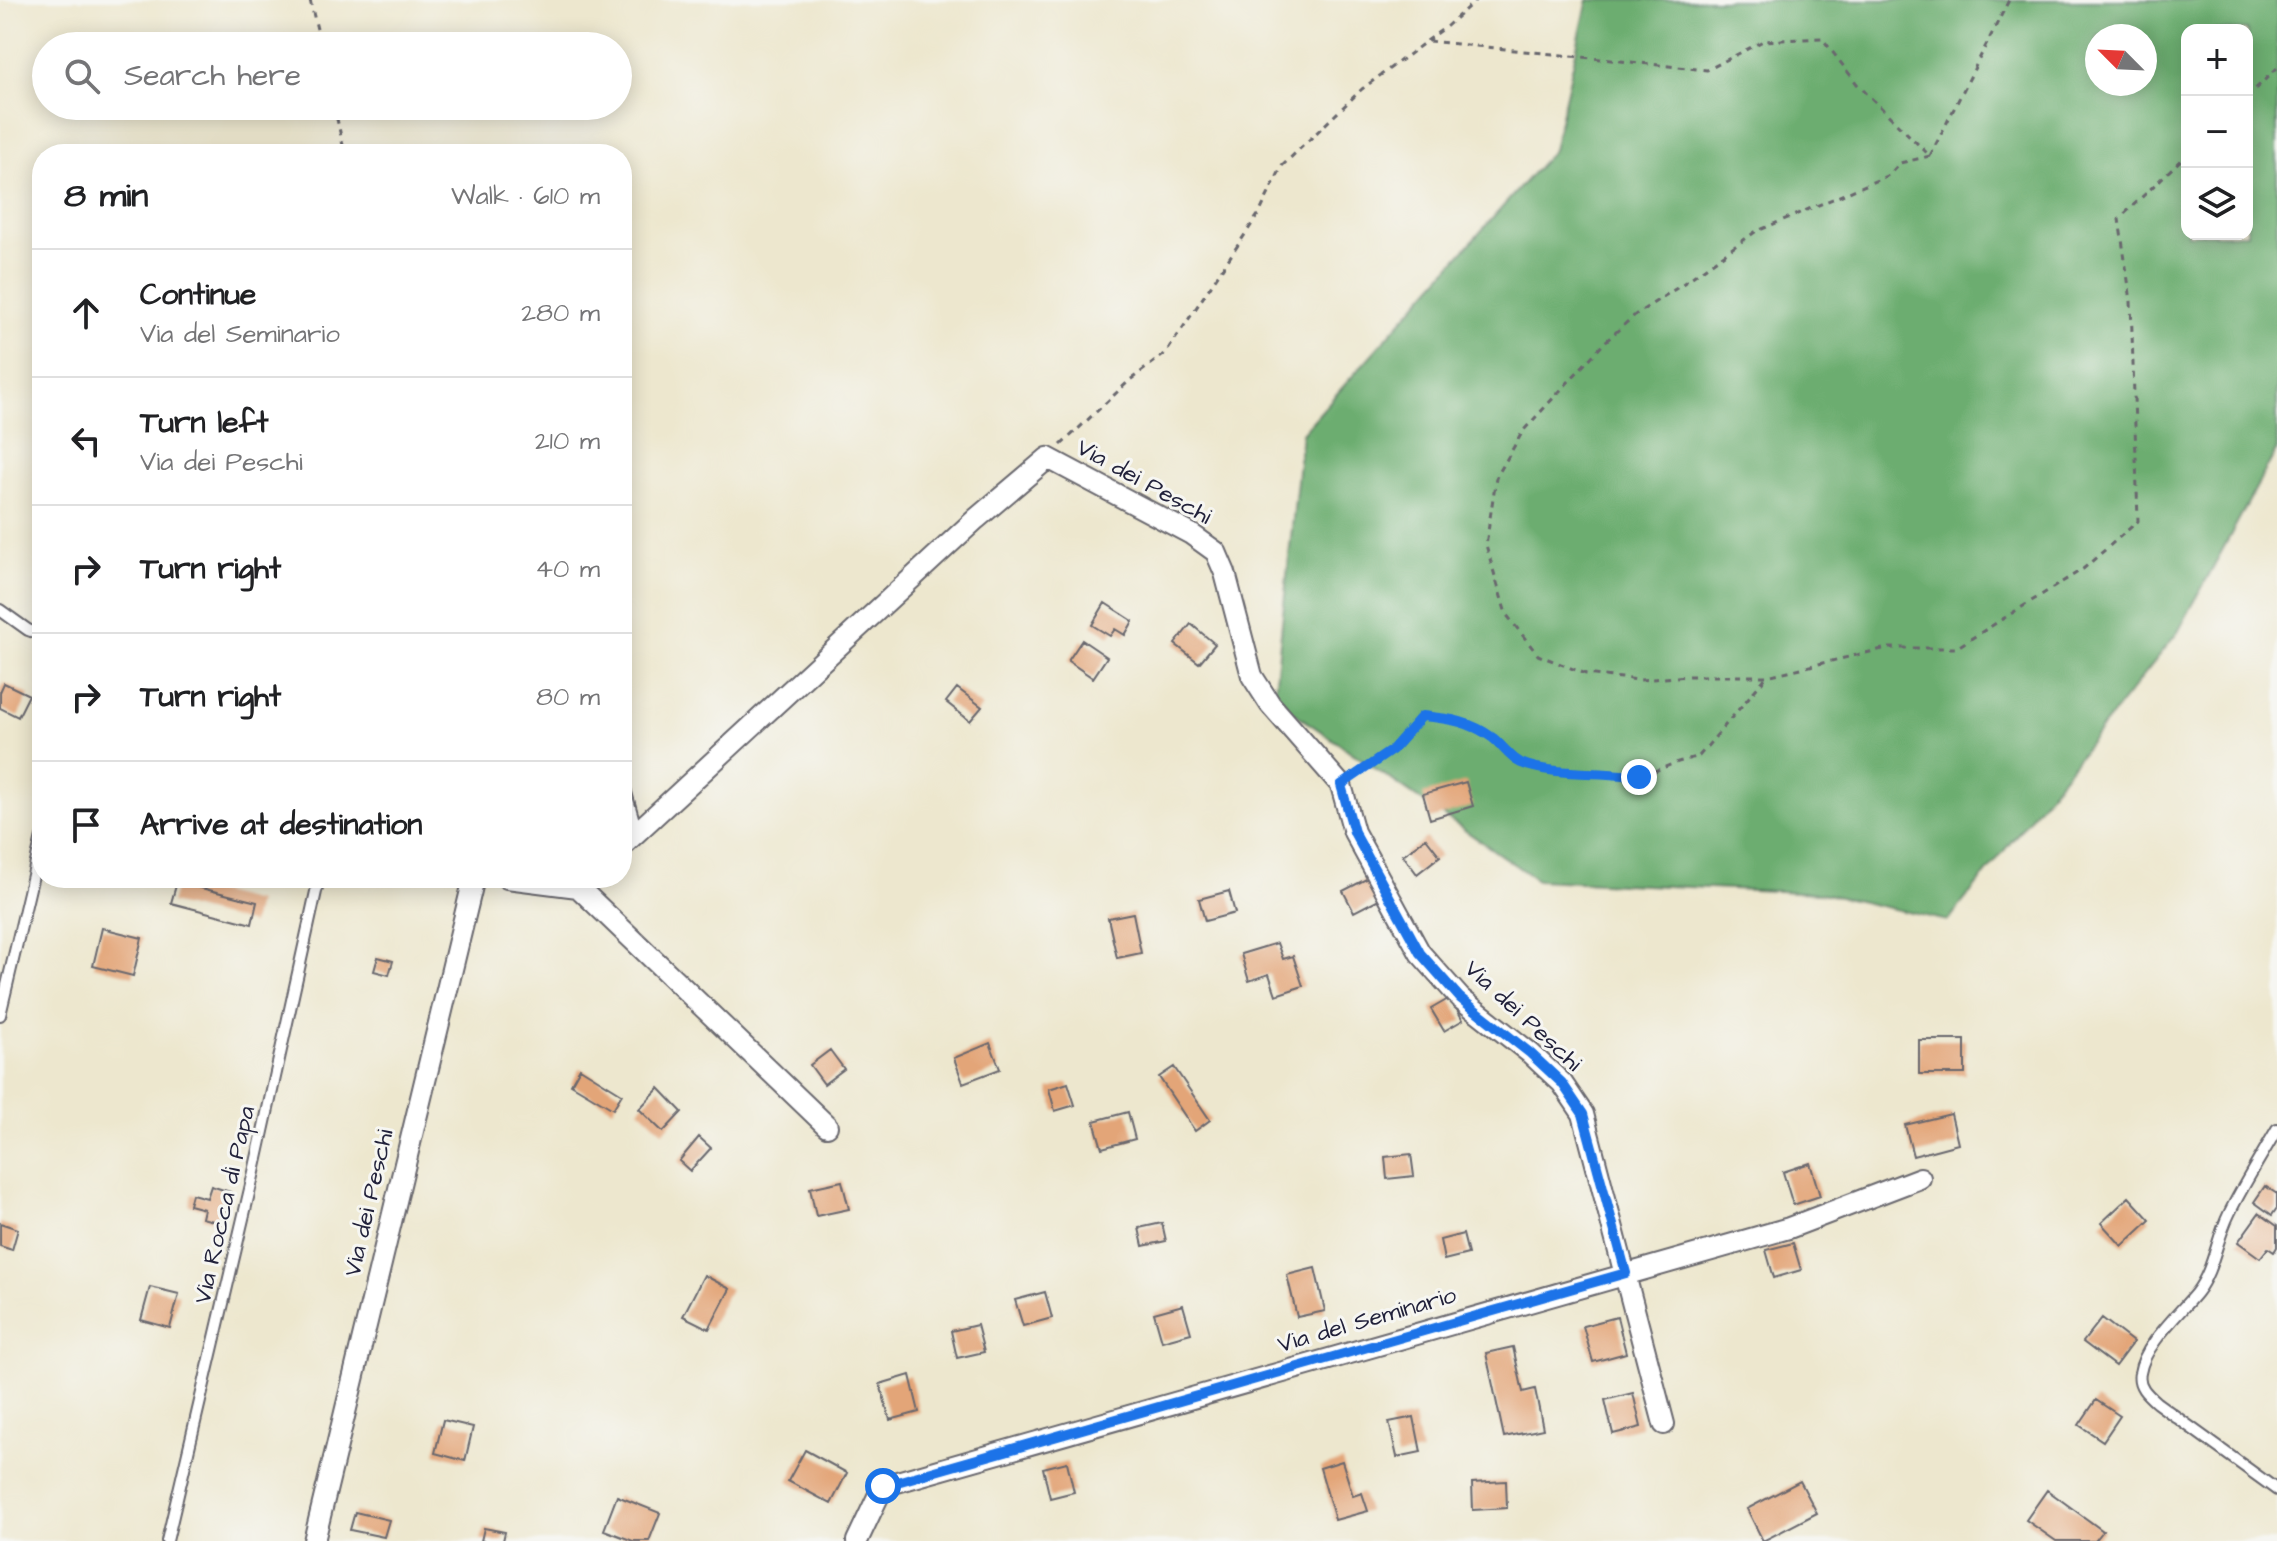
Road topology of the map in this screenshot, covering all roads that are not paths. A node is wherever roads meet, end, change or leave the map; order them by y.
1 (0, 610) edge
2 (32, 631) edge
3 (632, 837) edge
4 (32, 879) edge
5 (317, 888) edge
6 (472, 888) edge
7 (589, 888) edge
8 (0, 1015) edge
9 (827, 1126) dead end
10 (2277, 1129) edge
11 (1920, 1178) dead end
12 (1626, 1273) junction
13 (1664, 1424) dead end
14 (2277, 1490) edge
15 (167, 1541) edge
16 (314, 1541) edge
17 (857, 1541) edge

1 - 2 lane
3 - 12 street, Via dei Peschi
4 - 8 lane
5 - 15 lane, Via Rocca di Papa
6 - 16 street, Via dei Peschi
7 - 9 street
10 - 14 lane
11 - 12 street, Via del Seminario
12 - 13 street, Via dei Peschi
12 - 17 street, Via del Seminario

